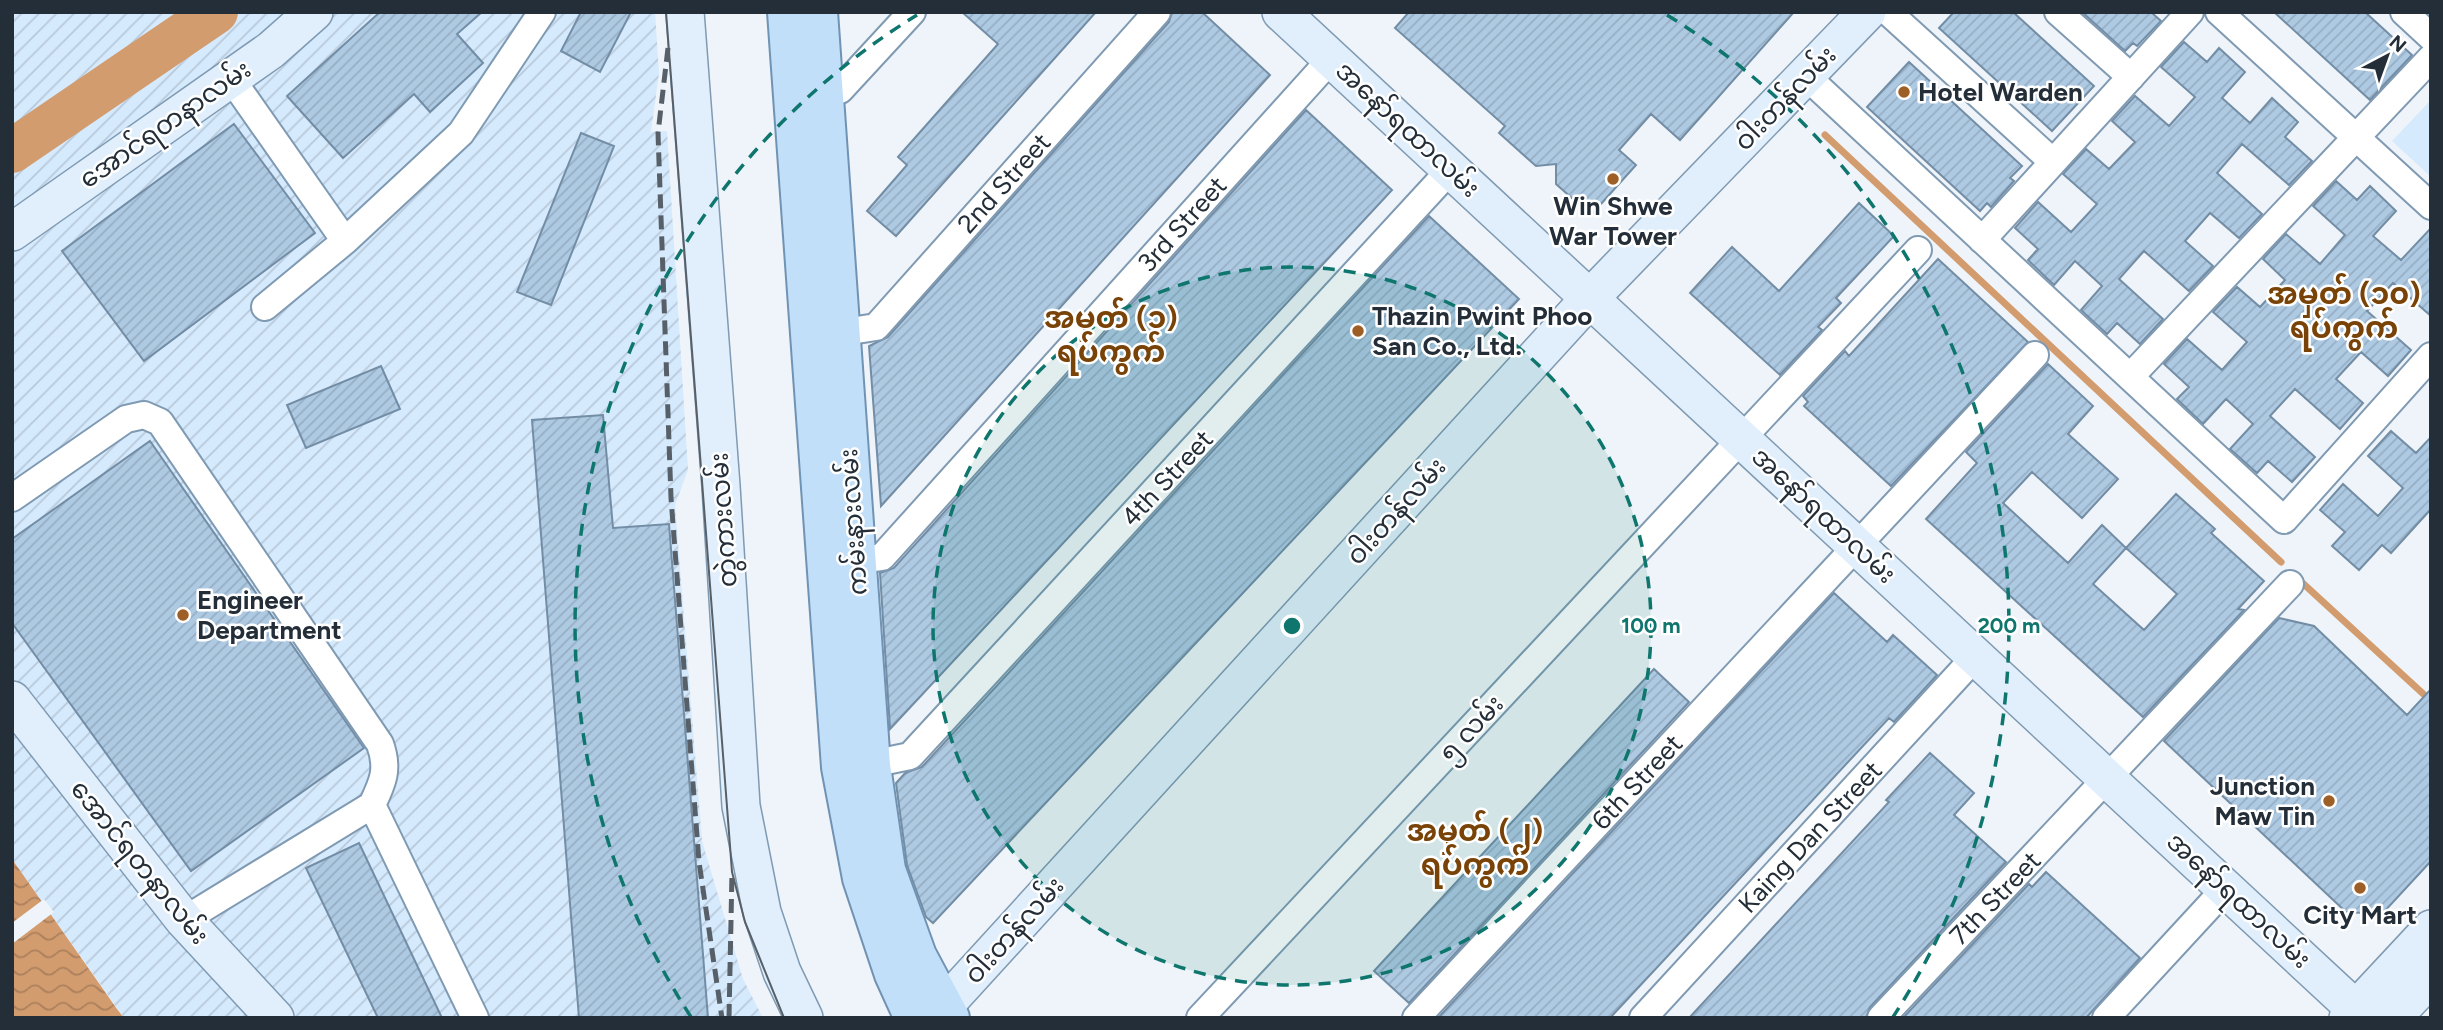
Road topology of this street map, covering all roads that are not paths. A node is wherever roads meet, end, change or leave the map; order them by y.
1 (314, 12) edge
2 (542, 12) edge
3 (685, 12) edge
4 (787, 12) edge
5 (818, 12) edge
6 (912, 12) edge
7 (1157, 12) edge
8 (1281, 12) edge
9 (1867, 12) edge
10 (1888, 12) edge
11 (2058, 12) edge
12 (2190, 12) edge
13 (2219, 12) edge
14 (2404, 12) edge
15 (2431, 37) edge
16 (2431, 58) edge
17 (1331, 59) junction
18 (1807, 76) junction
19 (230, 77) junction
20 (2131, 77) junction
21 (809, 96) junction
22 (2355, 138) junction
23 (2053, 162) junction
24 (1451, 169) junction
25 (2431, 206) edge
26 (12, 232) edge
27 (1982, 240) junction
28 (345, 241) junction
29 (1918, 250) dead end
30 (1590, 298) junction
31 (265, 307) dead end
32 (824, 335) junction
33 (2035, 355) dead end
34 (2431, 356) edge
35 (2130, 377) junction
36 (1742, 439) junction
37 (12, 498) edge
38 (1857, 546) junction
39 (840, 563) junction
40 (2290, 584) dead end
41 (1976, 656) junction
42 (12, 700) edge
43 (856, 767) junction
44 (2108, 779) junction
45 (372, 805) junction
46 (2226, 888) junction
47 (184, 920) junction
48 (2431, 929) edge
49 (2431, 977) edge
50 (935, 1015) edge
51 (2356, 1015) edge
52 (275, 1018) edge
53 (475, 1018) edge
54 (804, 1018) edge
55 (1200, 1018) edge
56 (1416, 1018) edge
57 (1643, 1018) edge
58 (1881, 1018) edge
59 (2106, 1018) edge
60 (2392, 1018) edge

1 - 19 main road, အောင်ရတနာလမ်း
2 - 28 street
3 - 54 main road, တွဲကားလမ်း
4 - 21 main road, ကမ်းနားလမ်း
5 - 21 main road, ကမ်းနားလမ်း
6 - 21 street
7 - 32 street, 2nd Street
8 - 17 main road, အနော်ရထာလမ်း
9 - 18 main road, ဝါးတန်လမ်း
10 - 23 street
11 - 20 street
12 - 20 street
13 - 22 street
14 - 15 street
16 - 22 street
17 - 24 main road, အနော်ရထာလမ်း
17 - 39 street, 3rd Street
18 - 27 street
18 - 30 main road, ဝါးတန်လမ်း
19 - 26 main road, အောင်ရတနာလမ်း
19 - 28 street
20 - 23 street
21 - 32 main road, ကမ်းနားလမ်း
22 - 25 street
22 - 35 street
23 - 27 street
24 - 30 main road, အနော်ရထာလမ်း
24 - 43 street, 4th Street
27 - 35 street
28 - 31 street
29 - 36 street, ၅ လမ်း
30 - 36 main road, အနော်ရထာလမ်း
30 - 50 main road, ဝါးတန်လမ်း
32 - 39 main road, ကမ်းနားလမ်း
33 - 38 street, 6th Street
34 - 35 street
36 - 38 main road, အနော်ရထာလမ်း
36 - 55 street, ၅ လမ်း
37 - 45 street
38 - 41 main road, အနော်ရထာလမ်း
38 - 56 street, 6th Street
39 - 43 main road, ကမ်းနားလမ်း
40 - 44 street, 7th Street
41 - 44 main road, အနော်ရထာလမ်း
41 - 57 street, Kaing Dan Street
42 - 47 main road, အောင်ရတနာလမ်း
43 - 50 main road, ကမ်းနားလမ်း
44 - 46 main road, အနော်ရထာလမ်း
44 - 58 street, 7th Street
45 - 47 street
45 - 53 street
46 - 51 main road, အနော်ရထာလမ်း
46 - 59 street
47 - 52 main road, အောင်ရတနာလမ်း
48 - 51 main road
49 - 60 main road

